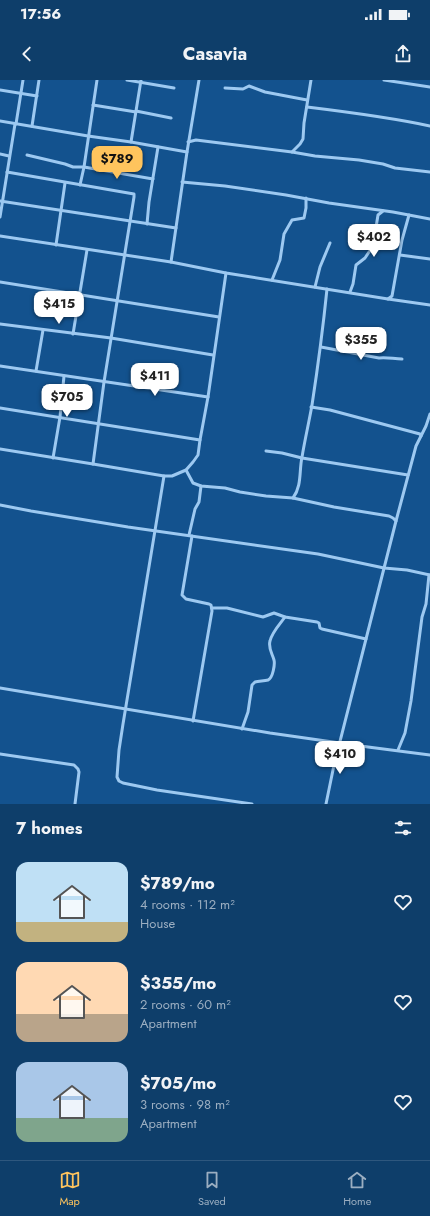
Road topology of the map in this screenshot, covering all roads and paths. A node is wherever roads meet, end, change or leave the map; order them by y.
1 (23, 80) edge
2 (39, 80) edge
3 (97, 80) edge
4 (127, 80) edge
5 (199, 80) edge
6 (311, 80) edge
7 (384, 80) edge
8 (141, 81) edge
9 (430, 87) edge
10 (174, 88) dead end
11 (225, 88) dead end
12 (0, 90) edge
13 (21, 94) junction
14 (37, 96) junction
15 (307, 100) junction
16 (93, 105) junction
17 (307, 107) junction
18 (136, 112) junction
19 (171, 118) dead end
20 (0, 121) edge
21 (16, 124) junction
22 (32, 126) junction
23 (430, 126) edge
24 (88, 136) junction
25 (131, 142) junction
26 (188, 142) junction
27 (158, 147) junction
28 (187, 152) junction
29 (292, 152) junction
30 (0, 154) edge
31 (27, 155) dead end
32 (9, 156) junction
33 (84, 167) junction
34 (7, 172) junction
35 (430, 172) edge
36 (153, 179) junction
37 (5, 180) junction
38 (0, 182) edge
39 (182, 182) junction
40 (65, 183) junction
41 (80, 185) junction
42 (306, 198) junction
43 (1, 202) edge
44 (383, 210) junction
45 (61, 211) junction
46 (409, 216) junction
47 (0, 217) edge
48 (430, 219) edge
49 (131, 221) junction
50 (147, 224) junction
51 (176, 228) junction
52 (0, 236) edge
53 (330, 243) dead end
54 (56, 245) junction
55 (87, 250) junction
56 (400, 255) junction
57 (125, 256) junction
58 (430, 260) edge
59 (171, 262) junction
60 (226, 273) junction
61 (272, 280) junction
62 (0, 282) edge
63 (315, 287) junction
64 (328, 289) junction
65 (350, 292) junction
66 (79, 294) junction
67 (388, 299) junction
68 (117, 301) junction
69 (430, 305) edge
70 (219, 317) junction
71 (0, 324) edge
72 (43, 330) junction
73 (73, 334) junction
74 (111, 338) junction
75 (321, 347) junction
76 (213, 354) junction
77 (402, 359) dead end
78 (0, 366) edge
79 (36, 371) junction
80 (64, 376) junction
81 (104, 382) junction
82 (208, 397) junction
83 (311, 407) junction
84 (0, 408) edge
85 (430, 414) edge
86 (60, 417) junction
87 (98, 424) junction
88 (421, 436) junction
89 (200, 440) junction
90 (0, 449) edge
91 (266, 451) dead end
92 (53, 458) junction
93 (302, 458) junction
94 (93, 464) junction
95 (186, 470) junction
96 (408, 475) junction
97 (164, 476) junction
98 (201, 486) junction
99 (293, 498) junction
100 (0, 505) edge
101 (396, 521) junction
102 (154, 530) junction
103 (190, 535) junction
104 (384, 568) junction
105 (430, 575) edge
106 (428, 598) edge
107 (212, 608) junction
108 (286, 617) junction
109 (366, 639) junction
110 (0, 688) edge
111 (126, 709) junction
112 (193, 721) junction
113 (242, 729) junction
114 (340, 744) junction
115 (398, 750) junction
116 (0, 754) edge
117 (430, 755) edge
118 (228, 802) edge
119 (75, 804) edge
120 (252, 804) edge
121 (326, 804) edge

1 - 13 street
2 - 14 street
3 - 16 street
4 - 8 street
5 - 26 street
6 - 15 street
7 - 9 street
8 - 10 street
8 - 18 street
11 - 15 street
12 - 13 street
13 - 14 street
13 - 21 street
14 - 22 street
15 - 17 street
16 - 18 street
16 - 24 street
17 - 23 street
17 - 29 street
18 - 19 street
18 - 25 street
20 - 21 street
21 - 22 street
21 - 32 street
22 - 24 street
24 - 25 street
24 - 33 street
25 - 27 street
26 - 28 street
26 - 29 street
27 - 28 street
27 - 36 street
28 - 39 street
29 - 35 street
30 - 32 street
31 - 33 street
32 - 34 street
33 - 36 street
33 - 41 street
34 - 37 street
34 - 40 street
36 - 50 street
37 - 38 street
37 - 43 street
39 - 42 street
39 - 51 street
40 - 41 street
40 - 45 street
41 - 49 street
42 - 44 street
42 - 61 street
43 - 45 street
43 - 47 street
44 - 46 street
44 - 65 street
45 - 49 street
45 - 54 street
46 - 48 street
46 - 56 street
49 - 50 street
49 - 57 street
50 - 51 street
51 - 59 street
52 - 54 street
53 - 63 street
54 - 55 street
55 - 57 street
55 - 66 street
56 - 58 street
56 - 67 street
57 - 59 street
57 - 68 street
59 - 60 street
60 - 61 street
60 - 70 street
61 - 63 street
62 - 66 street
63 - 64 street
64 - 65 street
64 - 75 street
65 - 67 street
66 - 68 street
66 - 73 street
67 - 69 street
68 - 70 street
68 - 74 street
70 - 76 street
71 - 72 street
72 - 73 street
72 - 79 street
73 - 74 street
74 - 76 street
74 - 81 street
75 - 77 street
75 - 83 street
76 - 82 street
78 - 79 street
79 - 80 street
80 - 81 street
80 - 86 street
81 - 82 street
81 - 87 street
82 - 89 street
83 - 88 street
83 - 93 street
84 - 86 street
85 - 88 street
86 - 87 street
86 - 92 street
87 - 89 street
87 - 94 street
88 - 96 street
89 - 95 street
90 - 92 street
91 - 93 street
92 - 94 street
93 - 96 street
93 - 99 street
94 - 97 street
95 - 97 street
95 - 98 street
96 - 101 street
97 - 102 street
98 - 99 street
98 - 103 street
99 - 101 street
100 - 102 street
101 - 104 street
102 - 103 street
102 - 111 street
103 - 104 street
103 - 107 street
104 - 105 street
104 - 109 street
105 - 106 street
106 - 115 street
107 - 108 street
107 - 112 street
108 - 109 street
108 - 113 street
109 - 114 street
110 - 111 street
111 - 112 street
111 - 118 street
112 - 113 street
113 - 114 street
114 - 115 street
114 - 121 street
115 - 117 street
116 - 119 street
118 - 120 street

